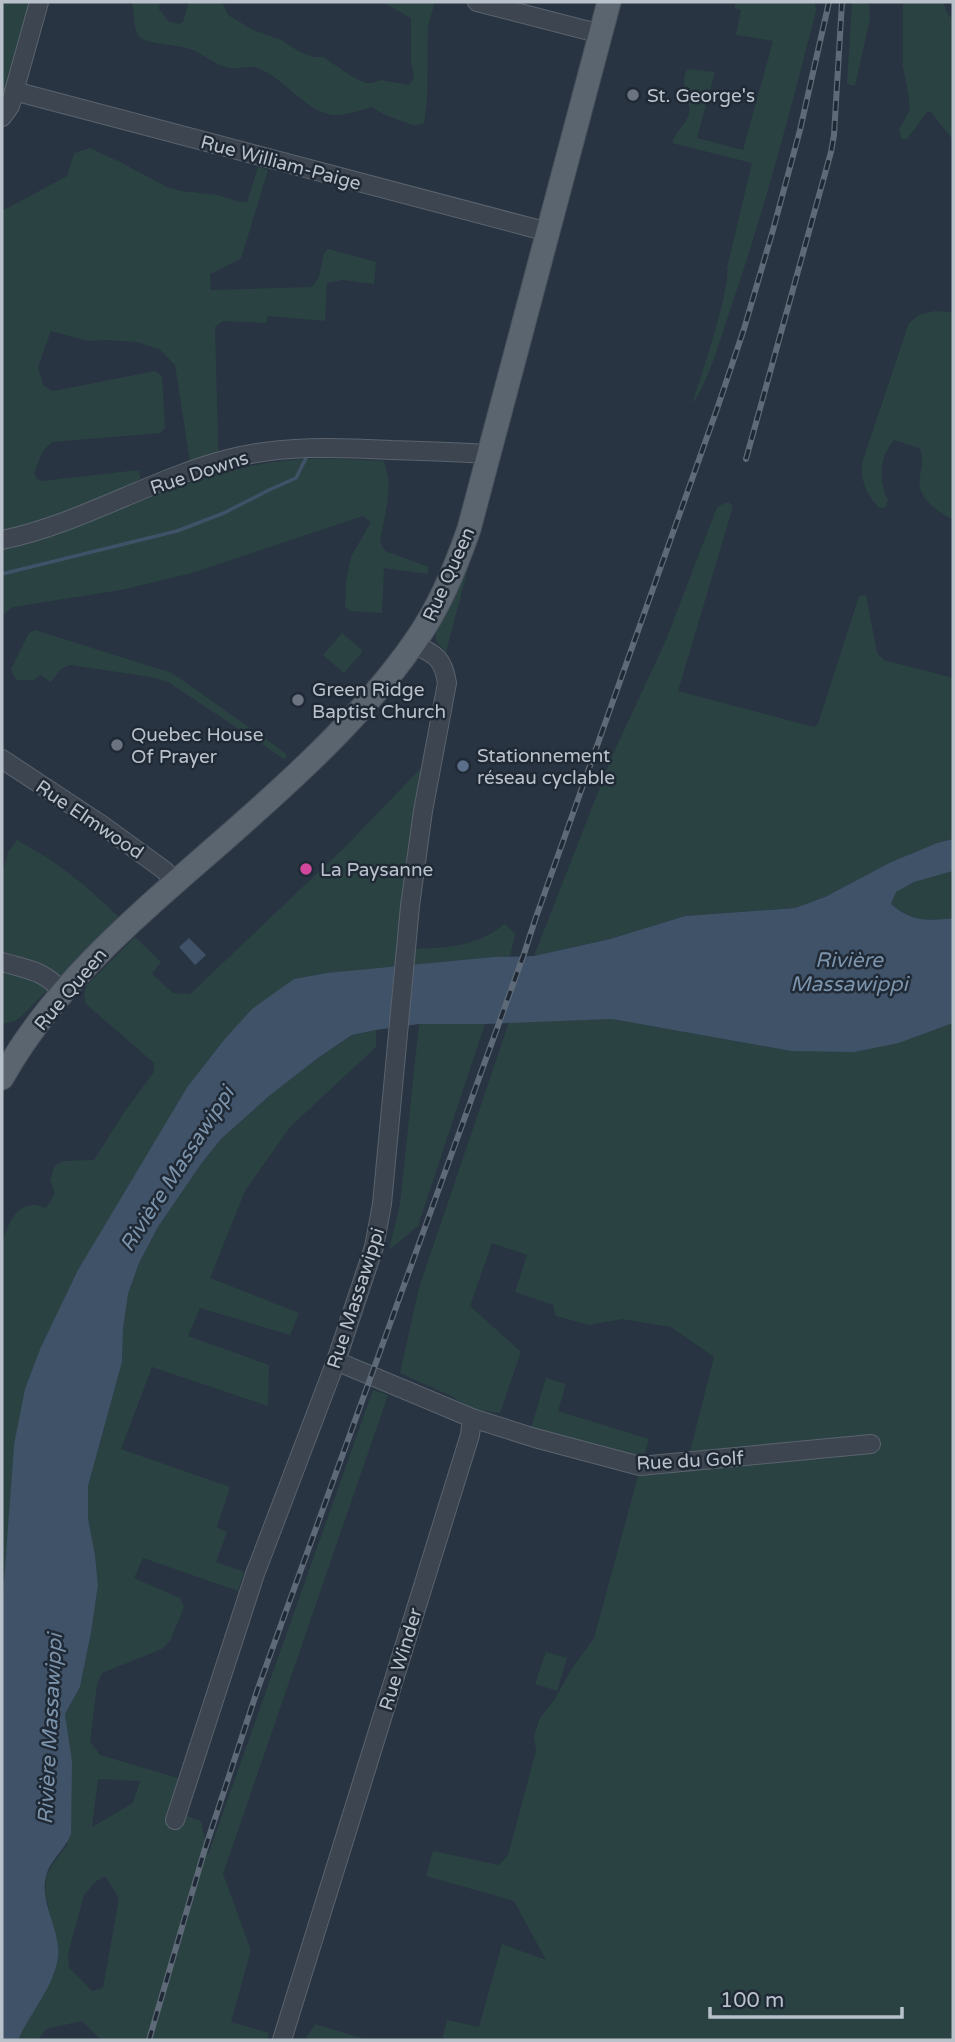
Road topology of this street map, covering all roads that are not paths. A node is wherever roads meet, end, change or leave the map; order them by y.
1 (39, 2) edge
2 (477, 2) edge
3 (609, 2) edge
4 (601, 34) junction
5 (14, 91) junction
6 (2, 117) edge
7 (548, 232) junction
8 (488, 454) junction
9 (2, 540) edge
10 (414, 644) junction
11 (2, 759) edge
12 (175, 882) junction
13 (2, 962) edge
14 (63, 992) junction
15 (2, 1077) edge
16 (336, 1361) junction
17 (472, 1419) junction
18 (871, 1444) dead end
19 (175, 1820) dead end
20 (282, 2040) edge

1 - 5 street
2 - 4 street
3 - 4 main road, Rue Queen
4 - 7 main road, Rue Queen
5 - 6 street
5 - 7 street, Rue William-Paige
7 - 8 main road, Rue Queen
8 - 9 street, Rue Downs
8 - 10 main road, Rue Queen
10 - 12 main road, Rue Queen
10 - 16 street, Rue Massawippi
11 - 12 street, Rue Elmwood
12 - 14 main road, Rue Queen
13 - 14 street
14 - 15 main road, Rue Queen
16 - 17 street
16 - 19 street, Rue Massawippi
17 - 18 street, Rue du Golf
17 - 20 street, Rue Winder

